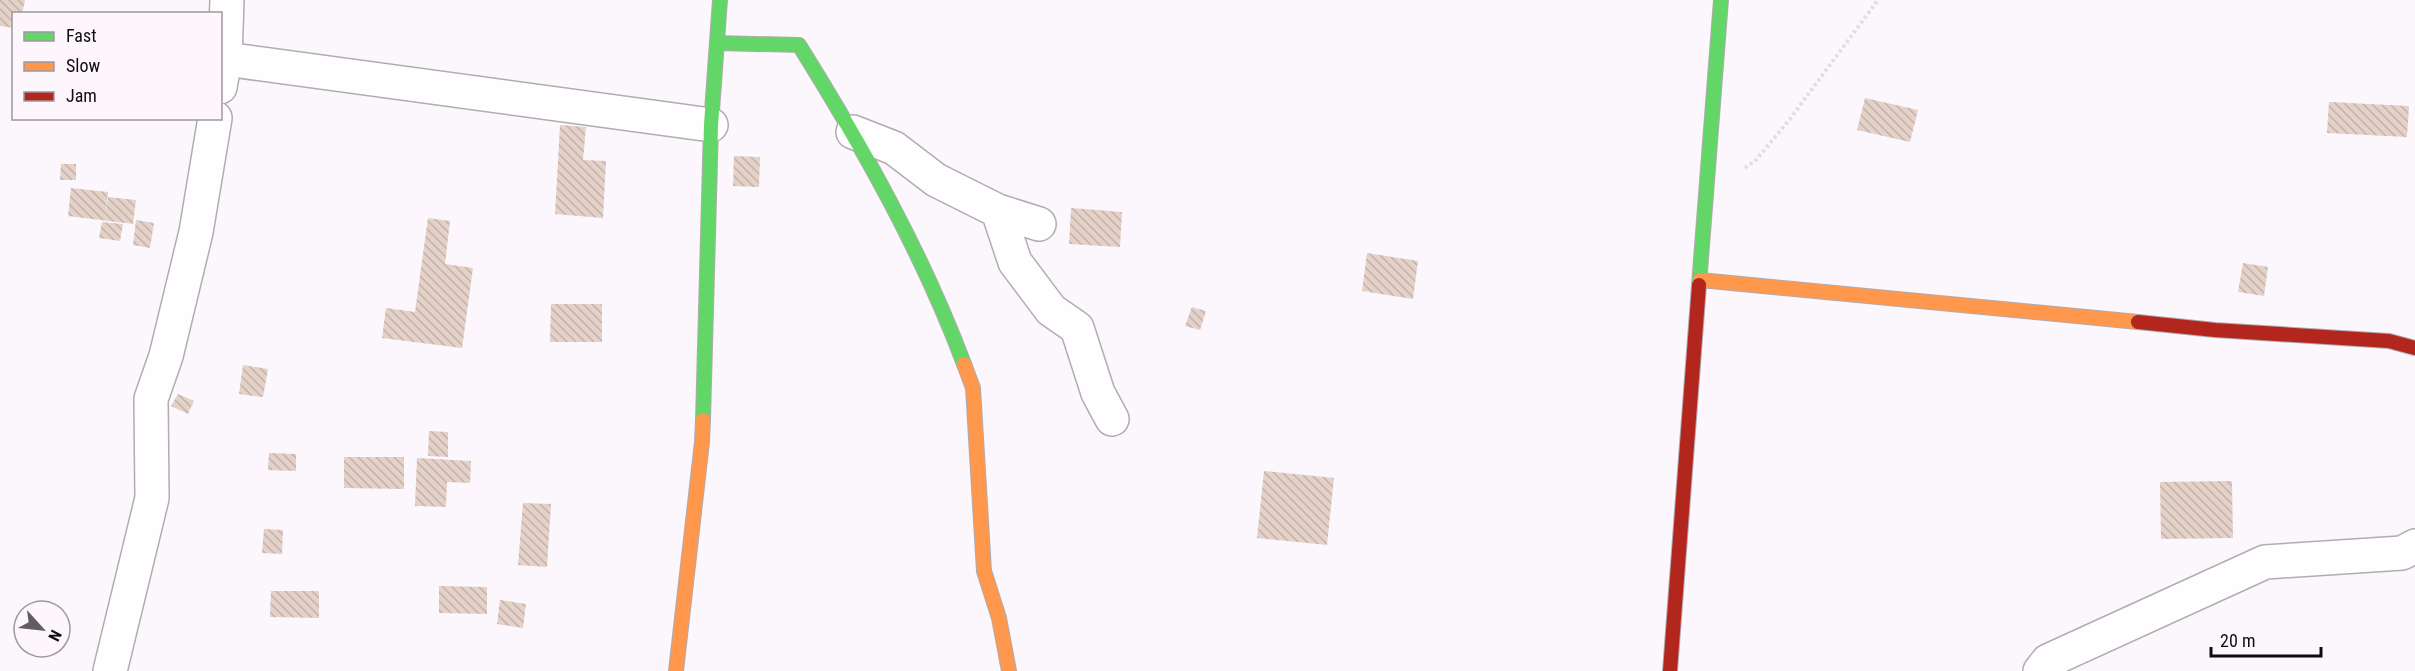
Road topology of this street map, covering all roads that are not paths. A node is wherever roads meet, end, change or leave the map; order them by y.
1 (227, 0) edge
2 (720, 0) edge
3 (1721, 0) edge
4 (717, 43) junction
5 (223, 73) edge
6 (215, 120) edge
7 (711, 124) junction
8 (853, 132) junction
9 (998, 211) junction
10 (1039, 224) dead end
11 (1700, 279) junction
12 (2415, 348) edge
13 (1112, 419) dead end
14 (2415, 546) edge
15 (110, 671) edge
16 (676, 671) edge
17 (1009, 671) edge
18 (1670, 671) edge
19 (2040, 671) edge

1 - 5 street
2 - 4 street
3 - 11 street
4 - 7 street
4 - 8 street
5 - 7 street
6 - 15 street
7 - 16 street
8 - 9 street
8 - 17 street
9 - 10 street
9 - 13 street
11 - 12 street
11 - 18 street
14 - 19 street

